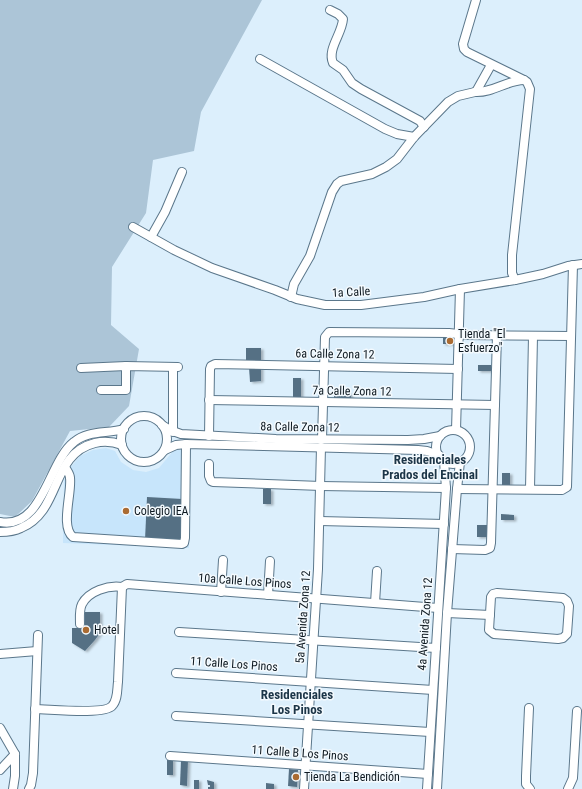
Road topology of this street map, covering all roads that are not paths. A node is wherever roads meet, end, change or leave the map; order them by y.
1 (476, 0) edge
2 (330, 10) dead end
3 (260, 59) dead end
4 (491, 64) junction
5 (527, 82) junction
6 (475, 92) junction
7 (424, 127) junction
8 (414, 137) junction
9 (182, 172) dead end
10 (133, 228) dead end
11 (151, 237) junction
12 (582, 264) edge
13 (573, 265) junction
14 (515, 280) junction
15 (460, 289) junction
16 (292, 297) junction
17 (459, 334) junction
18 (497, 335) junction
19 (533, 336) junction
20 (572, 336) junction
21 (126, 366) junction
22 (324, 366) junction
23 (80, 368) dead end
24 (458, 369) junction
25 (101, 390) dead end
26 (210, 400) junction
27 (322, 402) junction
28 (457, 404) junction
29 (495, 405) junction
30 (162, 424) junction
31 (124, 429) junction
32 (456, 430) junction
33 (173, 432) junction
34 (209, 436) junction
35 (440, 436) junction
36 (322, 443) junction
37 (186, 444) junction
38 (122, 445) junction
39 (165, 450) junction
40 (441, 458) junction
41 (460, 462) junction
42 (209, 464) dead end
43 (65, 467) junction
44 (321, 486) junction
45 (446, 488) junction
46 (530, 488) junction
47 (457, 489) junction
48 (493, 490) junction
49 (320, 521) junction
50 (0, 522) edge
51 (444, 524) junction
52 (0, 532) edge
53 (452, 549) junction
54 (223, 560) dead end
55 (270, 561) dead end
56 (378, 571) dead end
57 (122, 586) junction
58 (221, 592) junction
59 (268, 595) junction
60 (316, 599) junction
61 (375, 604) junction
62 (438, 608) junction
63 (447, 613) junction
64 (490, 615) junction
65 (80, 624) dead end
66 (179, 632) dead end
67 (38, 635) dead end
68 (314, 641) junction
69 (436, 648) junction
70 (37, 651) junction
71 (0, 654) edge
72 (176, 672) dead end
73 (311, 682) junction
74 (433, 690) junction
75 (530, 708) dead end
76 (35, 709) junction
77 (577, 712) dead end
78 (176, 716) dead end
79 (308, 724) junction
80 (0, 728) edge
81 (430, 732) junction
82 (15, 754) junction
83 (170, 756) dead end
84 (305, 765) junction
85 (0, 770) edge
86 (428, 774) junction
87 (13, 789) edge
88 (29, 789) edge
89 (304, 789) edge
90 (427, 789) edge
91 (437, 789) edge
92 (530, 789) edge
93 (568, 789) edge

1 - 4 street
2 - 7 street
3 - 8 street
4 - 5 street
4 - 6 street
5 - 6 street
5 - 14 street
6 - 7 street
7 - 8 street
8 - 16 street
9 - 11 street
10 - 11 street, 1a Calle
11 - 16 street, 1a Calle
12 - 13 street, 1a Calle
13 - 14 street, 1a Calle
13 - 20 street
14 - 15 street, 1a Calle
15 - 16 street, 1a Calle
15 - 17 street
17 - 18 street
17 - 22 street, 5a Avenida Zona 12
17 - 24 street
18 - 19 street
18 - 29 street
19 - 20 street
19 - 46 street
20 - 46 street
21 - 23 street
21 - 25 street
21 - 33 street
22 - 24 street, 6a Calle Zona 12
22 - 26 street, 6a Calle Zona 12
22 - 27 street, 5a Avenida Zona 12
24 - 28 street
26 - 27 street, 7a Calle Zona 12
26 - 34 street
27 - 28 street, 7a Calle Zona 12
27 - 36 street, 5a Avenida Zona 12
28 - 29 street, 7a Calle Zona 12
28 - 32 street
29 - 48 street
30 - 31 street
30 - 33 street, 8a Calle Zona 12
30 - 39 street
31 - 38 street
31 - 50 street
32 - 35 street
32 - 41 street
33 - 34 street, 8a Calle Zona 12
34 - 36 street, 8a Calle Zona 12
35 - 36 street, 8a Calle Zona 12
35 - 40 street
36 - 37 street, 8a Calle Zona 12
36 - 40 street, 8a Calle Zona 12
36 - 44 street, 5a Avenida Zona 12
37 - 39 street, 8a Calle Zona 12
37 - 43 street
38 - 39 street
38 - 43 street
40 - 41 street
40 - 45 street, 4a Avenida Zona 12
41 - 47 street, 4a Avenida Zona 12
42 - 44 street
43 - 52 street
44 - 45 street
44 - 49 street, 5a Avenida Zona 12
45 - 51 street, 4a Avenida Zona 12
46 - 48 street
47 - 48 street
47 - 53 street, 4a Avenida Zona 12
48 - 53 street
49 - 51 street
49 - 60 street, 5a Avenida Zona 12
51 - 62 street, 4a Avenida Zona 12
53 - 63 street, 4a Avenida Zona 12
54 - 58 street
55 - 59 street
56 - 61 street
57 - 58 street, 10a Calle Los Pinos
57 - 65 street, 10a Calle Los Pinos
57 - 76 street
58 - 59 street, 10a Calle Los Pinos
59 - 60 street, 10a Calle Los Pinos
60 - 61 street, 10a Calle Los Pinos
60 - 68 street, 5a Avenida Zona 12
61 - 62 street, 10a Calle Los Pinos
62 - 69 street, 4a Avenida Zona 12
63 - 64 street
63 - 91 street, 4a Avenida Zona 12
64 - 64 street
66 - 68 street
67 - 70 street
68 - 69 street
68 - 73 street, 5a Avenida Zona 12
69 - 74 street, 4a Avenida Zona 12
70 - 71 street
70 - 76 street
72 - 73 street, 11 Calle Los Pinos
73 - 74 street, 11 Calle Los Pinos
73 - 79 street, 5a Avenida Zona 12
74 - 81 street, 4a Avenida Zona 12
75 - 92 street
76 - 88 street
77 - 93 street
78 - 79 street
79 - 81 street
79 - 84 street, 5a Avenida Zona 12
80 - 82 street
81 - 86 street, 4a Avenida Zona 12
82 - 85 street
82 - 87 street
83 - 84 street, 11 Calle B Los Pinos
84 - 86 street, 11 Calle B Los Pinos
84 - 89 street, 5a Avenida Zona 12
86 - 90 street, 4a Avenida Zona 12

